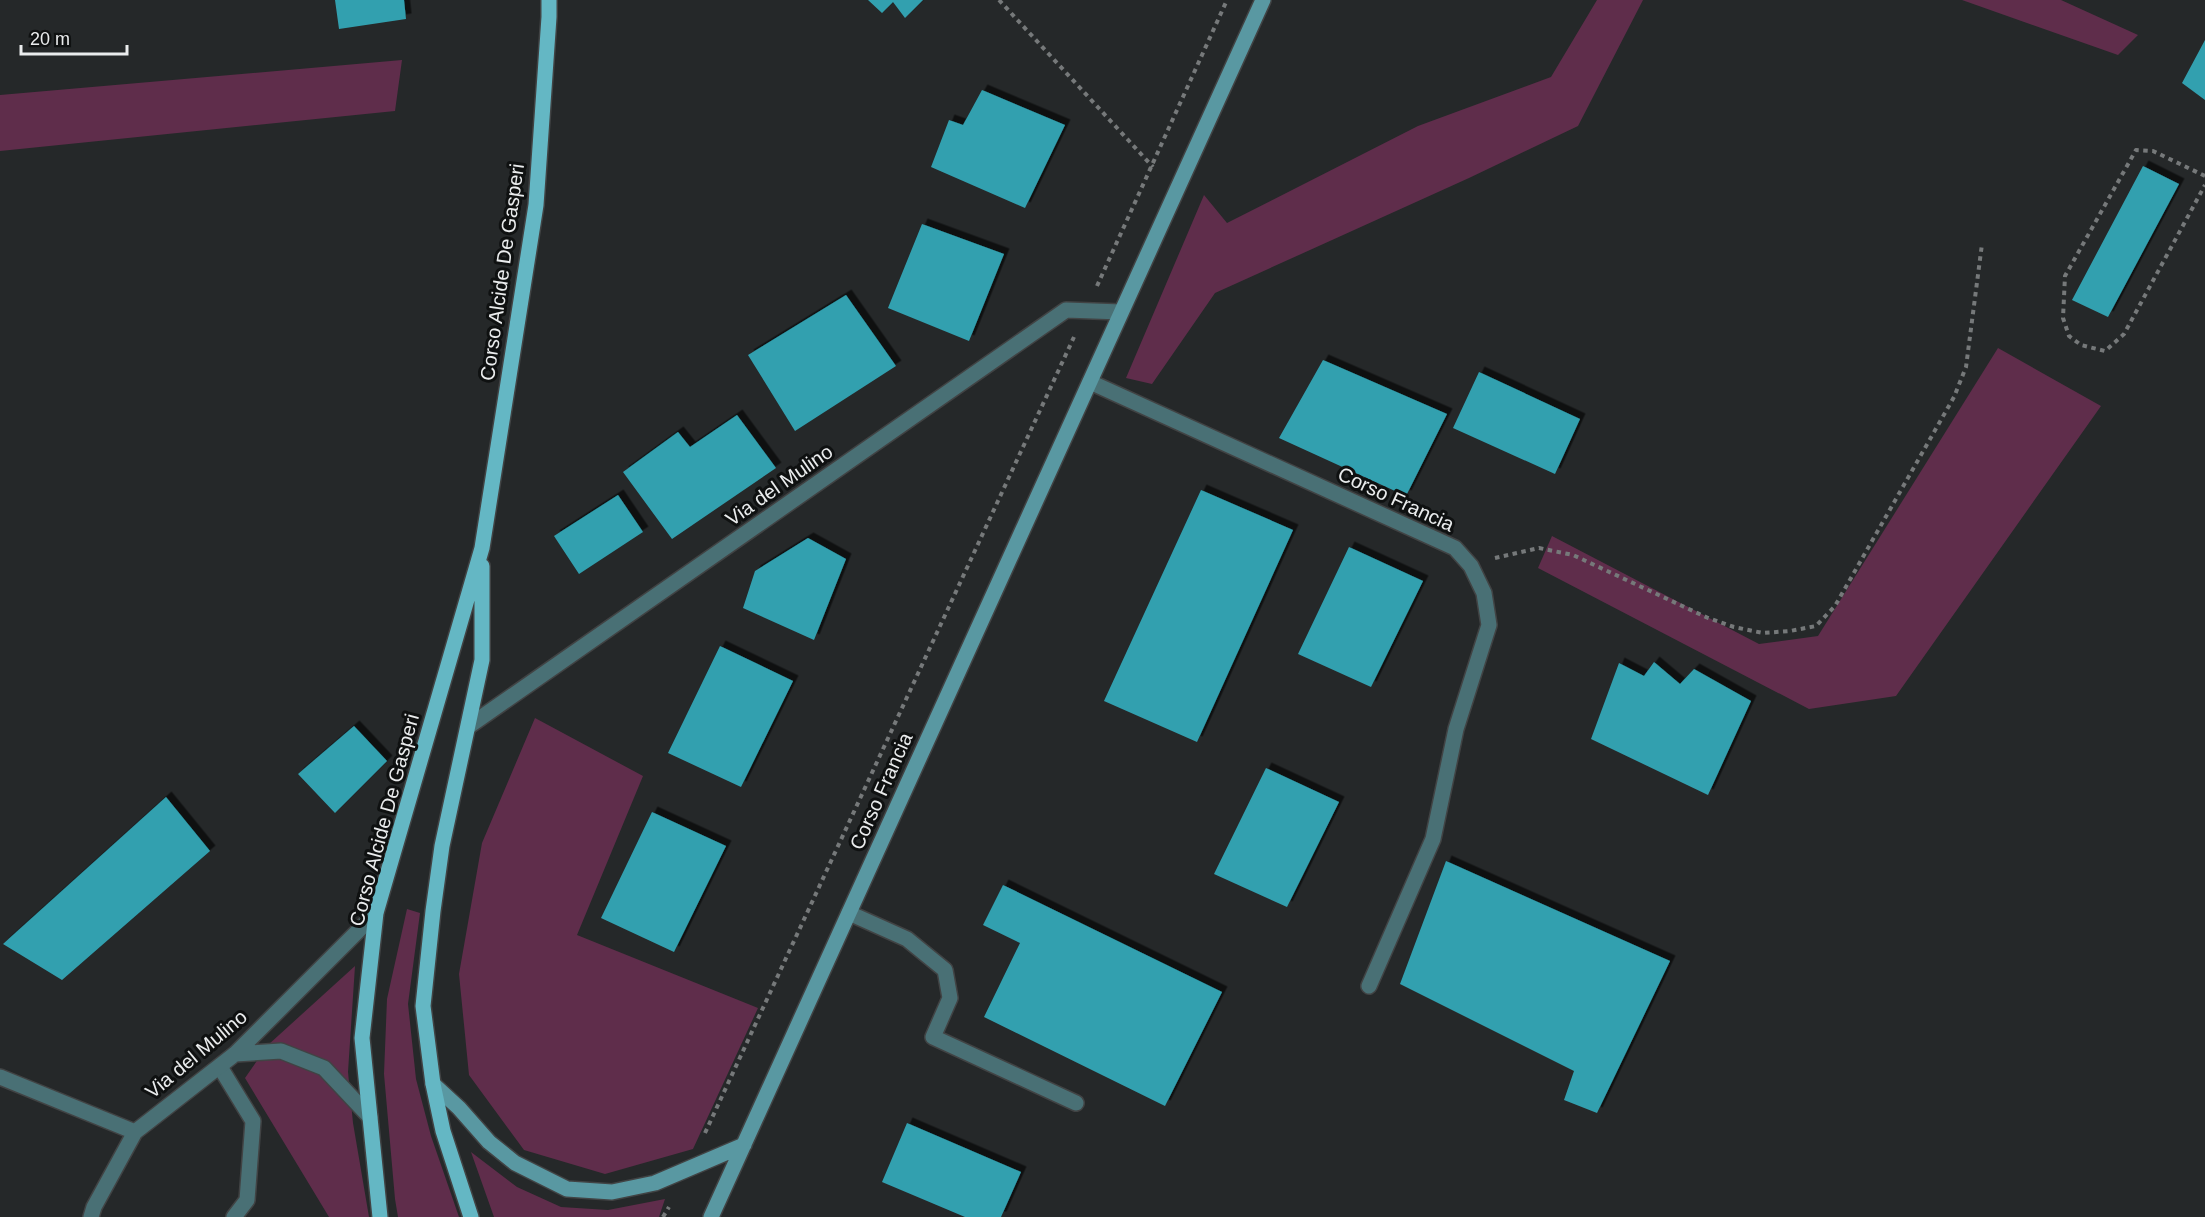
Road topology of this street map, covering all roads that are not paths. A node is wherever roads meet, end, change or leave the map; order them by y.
1 (549, 0) edge
2 (1263, 0) edge
3 (1121, 312) junction
4 (1090, 382) junction
5 (482, 548) junction
6 (469, 726) junction
7 (376, 913) junction
8 (849, 913) junction
9 (1369, 986) dead end
10 (235, 1054) junction
11 (220, 1067) junction
12 (0, 1077) edge
13 (433, 1084) junction
14 (1076, 1103) dead end
15 (370, 1117) junction
16 (135, 1132) junction
17 (744, 1145) junction
18 (91, 1217) edge
19 (234, 1217) edge
20 (381, 1217) edge
21 (471, 1217) edge
22 (711, 1217) edge

1 - 5 main road, Corso Alcide De Gasperi
2 - 3 main road, Corso Francia
3 - 4 main road, Corso Francia
3 - 6 street, Via del Mulino
4 - 8 main road, Corso Francia
4 - 9 street, Corso Francia
5 - 6 main road, Corso Alcide De Gasperi
5 - 7 main road, Corso Alcide De Gasperi
6 - 13 main road, Corso Alcide De Gasperi
7 - 10 street, Via del Mulino
7 - 15 main road, Corso Alcide De Gasperi
8 - 14 street
8 - 17 main road, Corso Francia
10 - 11 street, Via del Mulino
10 - 15 street
11 - 16 street, Via del Mulino
11 - 19 street
12 - 16 street
13 - 17 main road
13 - 21 main road, Corso Alcide De Gasperi
15 - 20 main road, Corso Alcide De Gasperi
16 - 18 street, Via del Mulino
17 - 22 main road, Corso Francia

